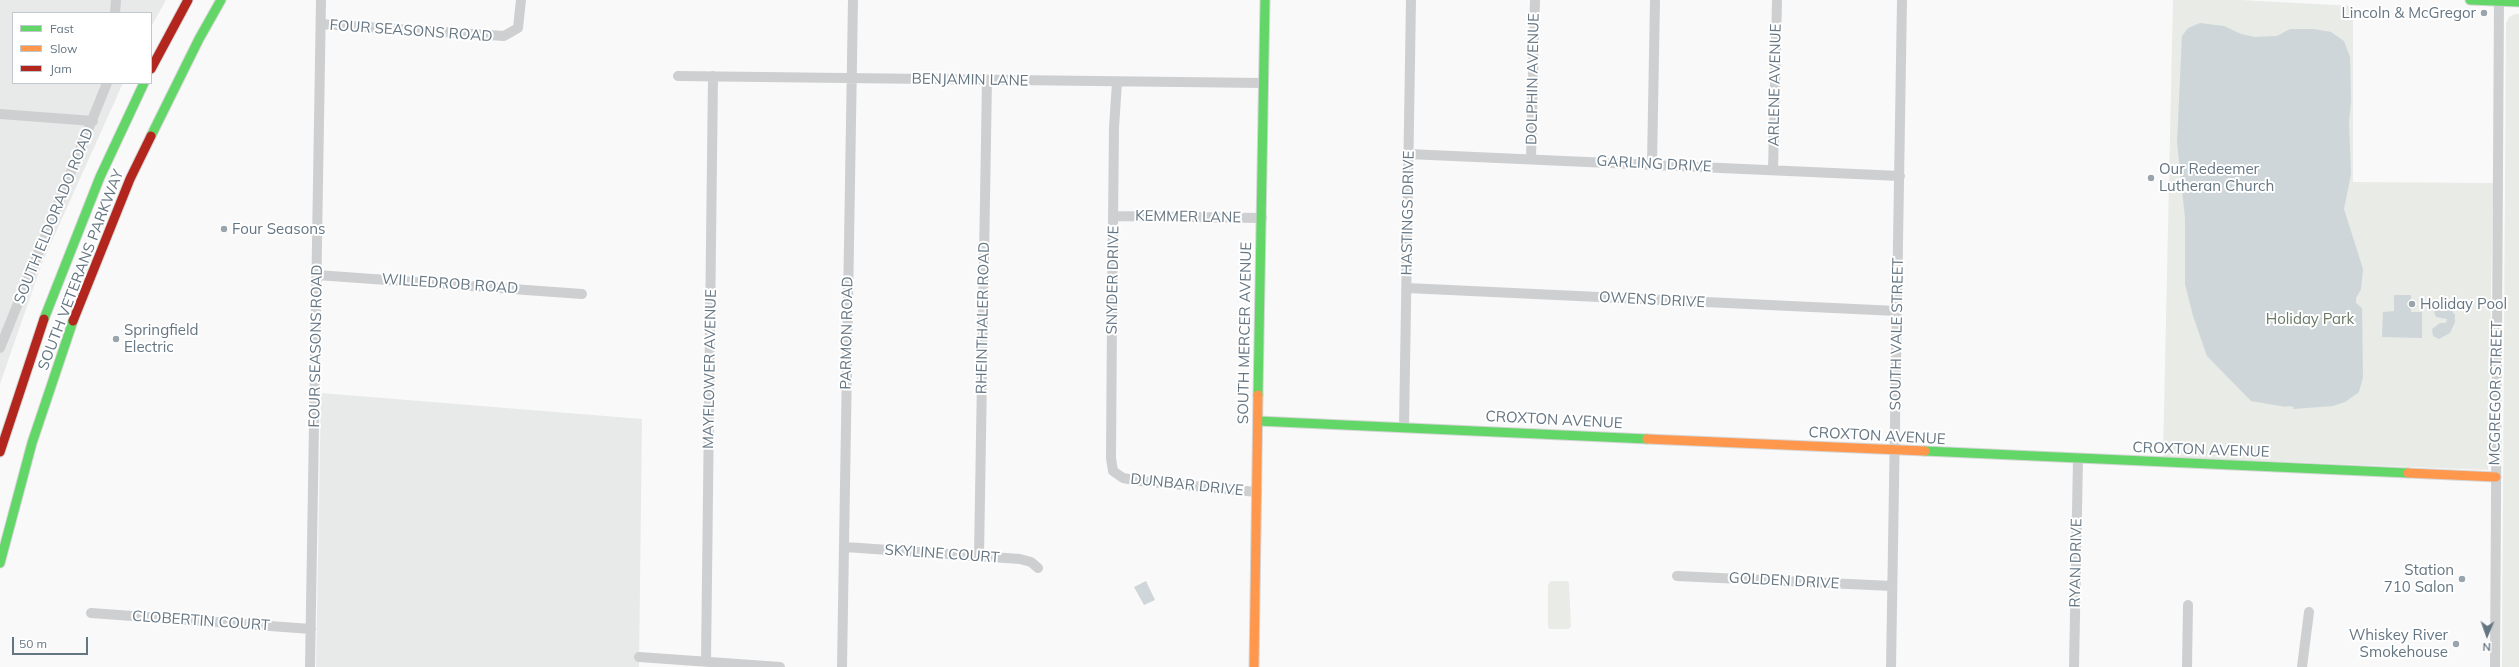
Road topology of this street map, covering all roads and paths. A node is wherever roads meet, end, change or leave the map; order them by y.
1 (116, 0) edge
2 (188, 0) edge
3 (221, 0) edge
4 (321, 0) edge
5 (521, 0) edge
6 (853, 0) edge
7 (1265, 0) edge
8 (1411, 0) edge
9 (1535, 0) edge
10 (1655, 0) edge
11 (1777, 0) edge
12 (1902, 0) edge
13 (2470, 0) edge
14 (2499, 1) edge
15 (2519, 2) edge
16 (115, 12) edge
17 (321, 24) junction
18 (152, 68) edge
19 (678, 76) dead end
20 (713, 76) junction
21 (853, 79) junction
22 (987, 80) junction
23 (1118, 82) junction
24 (1263, 83) junction
25 (107, 84) edge
26 (144, 84) edge
27 (0, 114) edge
28 (93, 121) junction
29 (1408, 154) junction
30 (1531, 158) junction
31 (1652, 164) junction
32 (1773, 170) junction
33 (1900, 176) junction
34 (1114, 216) junction
35 (1262, 218) junction
36 (317, 275) junction
37 (1406, 288) junction
38 (582, 294) dead end
39 (1897, 311) junction
40 (0, 348) edge
41 (1258, 422) junction
42 (1404, 427) junction
43 (1895, 451) junction
44 (0, 452) edge
45 (2078, 459) junction
46 (1117, 475) joint
47 (2496, 477) junction
48 (1257, 492) junction
49 (845, 547) junction
50 (979, 556) junction
51 (0, 563) edge
52 (1038, 568) dead end
53 (1677, 576) dead end
54 (1892, 586) junction
55 (2188, 605) dead end
56 (2309, 612) dead end
57 (91, 613) dead end
58 (311, 629) junction
59 (639, 657) dead end
60 (706, 662) junction
61 (310, 667) edge
62 (780, 667) edge
63 (842, 667) edge
64 (1254, 667) edge
65 (1891, 667) edge
66 (2074, 667) edge
67 (2187, 667) edge
68 (2302, 667) edge
69 (2495, 667) edge

1 - 16 street
2 - 18 main road
3 - 51 main road, SOUTH VETERANS PARKWAY
4 - 17 street, FOUR SEASONS ROAD
5 - 17 street, FOUR SEASONS ROAD
6 - 21 street, PARMON ROAD
7 - 24 main road, SOUTH MERCER AVENUE
8 - 29 street, HASTINGS DRIVE
9 - 30 street, DOLPHIN AVENUE
10 - 31 street
11 - 32 street, ARLENE AVENUE
12 - 33 street, SOUTH VALE STREET
13 - 14 main road
14 - 15 main road
14 - 47 street, MCGREGOR STREET
17 - 36 street, FOUR SEASONS ROAD
19 - 20 street, BENJAMIN LANE
20 - 21 street, BENJAMIN LANE
20 - 60 street, MAYFLOWER AVENUE
21 - 22 street, BENJAMIN LANE
21 - 49 street, PARMON ROAD
22 - 23 street, BENJAMIN LANE
22 - 50 street, RHEINTHALER ROAD
23 - 24 street, BENJAMIN LANE
23 - 34 street, SNYDER DRIVE
24 - 35 main road, SOUTH MERCER AVENUE
25 - 28 street, SOUTH ELDORADO ROAD
26 - 44 main road, SOUTH VETERANS PARKWAY
27 - 28 street
28 - 40 street, SOUTH ELDORADO ROAD
29 - 30 street, GARLING DRIVE
29 - 37 street, HASTINGS DRIVE
30 - 31 street, GARLING DRIVE
31 - 32 street, GARLING DRIVE
32 - 33 street, GARLING DRIVE
33 - 39 street, SOUTH VALE STREET
34 - 35 street, KEMMER LANE
34 - 46 street, SNYDER DRIVE
35 - 41 main road, SOUTH MERCER AVENUE
36 - 38 street, WILLEDROB ROAD
36 - 58 street, FOUR SEASONS ROAD
37 - 39 street, OWENS DRIVE
37 - 42 street, HASTINGS DRIVE
39 - 43 street, SOUTH VALE STREET
41 - 42 main road, CROXTON AVENUE
41 - 48 main road, SOUTH MERCER AVENUE
42 - 43 main road, CROXTON AVENUE
43 - 45 main road, CROXTON AVENUE
43 - 54 street, SOUTH VALE STREET
45 - 47 main road, CROXTON AVENUE
45 - 66 street, RYAN DRIVE
46 - 48 street, DUNBAR DRIVE
47 - 69 street, MCGREGOR STREET
48 - 64 main road, SOUTH MERCER AVENUE
49 - 50 street, SKYLINE COURT
49 - 63 street, PARMON ROAD
50 - 52 street, SKYLINE COURT
53 - 54 street, GOLDEN DRIVE
54 - 65 street, SOUTH VALE STREET
55 - 67 street
56 - 68 street
57 - 58 street, CLOBERTIN COURT
58 - 61 street, FOUR SEASONS ROAD
59 - 60 street
60 - 62 street

